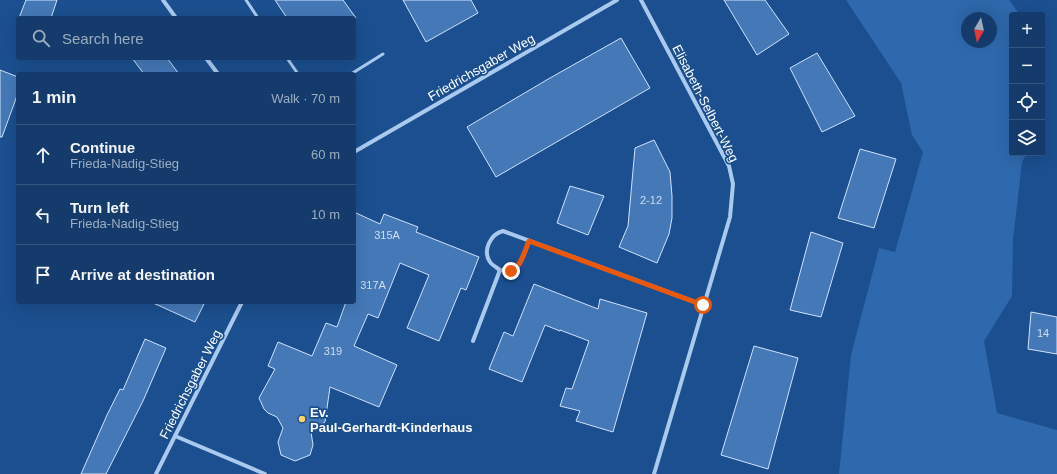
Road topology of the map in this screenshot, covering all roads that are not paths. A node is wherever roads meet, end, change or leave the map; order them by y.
1 (163, 0) edge
2 (246, 0) edge
3 (618, 0) edge
4 (641, 0) edge
5 (175, 16) edge
6 (257, 16) edge
7 (384, 54) dead end
8 (208, 60) edge
9 (288, 60) edge
10 (216, 72) edge
11 (297, 72) edge
12 (354, 72) edge
13 (356, 151) edge
14 (529, 241) junction
15 (500, 270) junction
16 (241, 304) edge
17 (703, 305) junction
18 (473, 341) dead end
19 (175, 436) junction
20 (156, 474) edge
21 (265, 474) edge
22 (654, 474) edge

1 - 5 street
2 - 6 lane
3 - 13 street, Friedrichsgaber Weg
4 - 17 street, Elisabeth-Selbert-Weg
7 - 12 lane
8 - 10 street
9 - 11 lane
14 - 15 street
14 - 15 street
14 - 17 street
15 - 18 street
16 - 19 street, Friedrichsgaber Weg
17 - 22 street, Elisabeth-Selbert-Weg
19 - 20 street, Friedrichsgaber Weg
19 - 21 street

